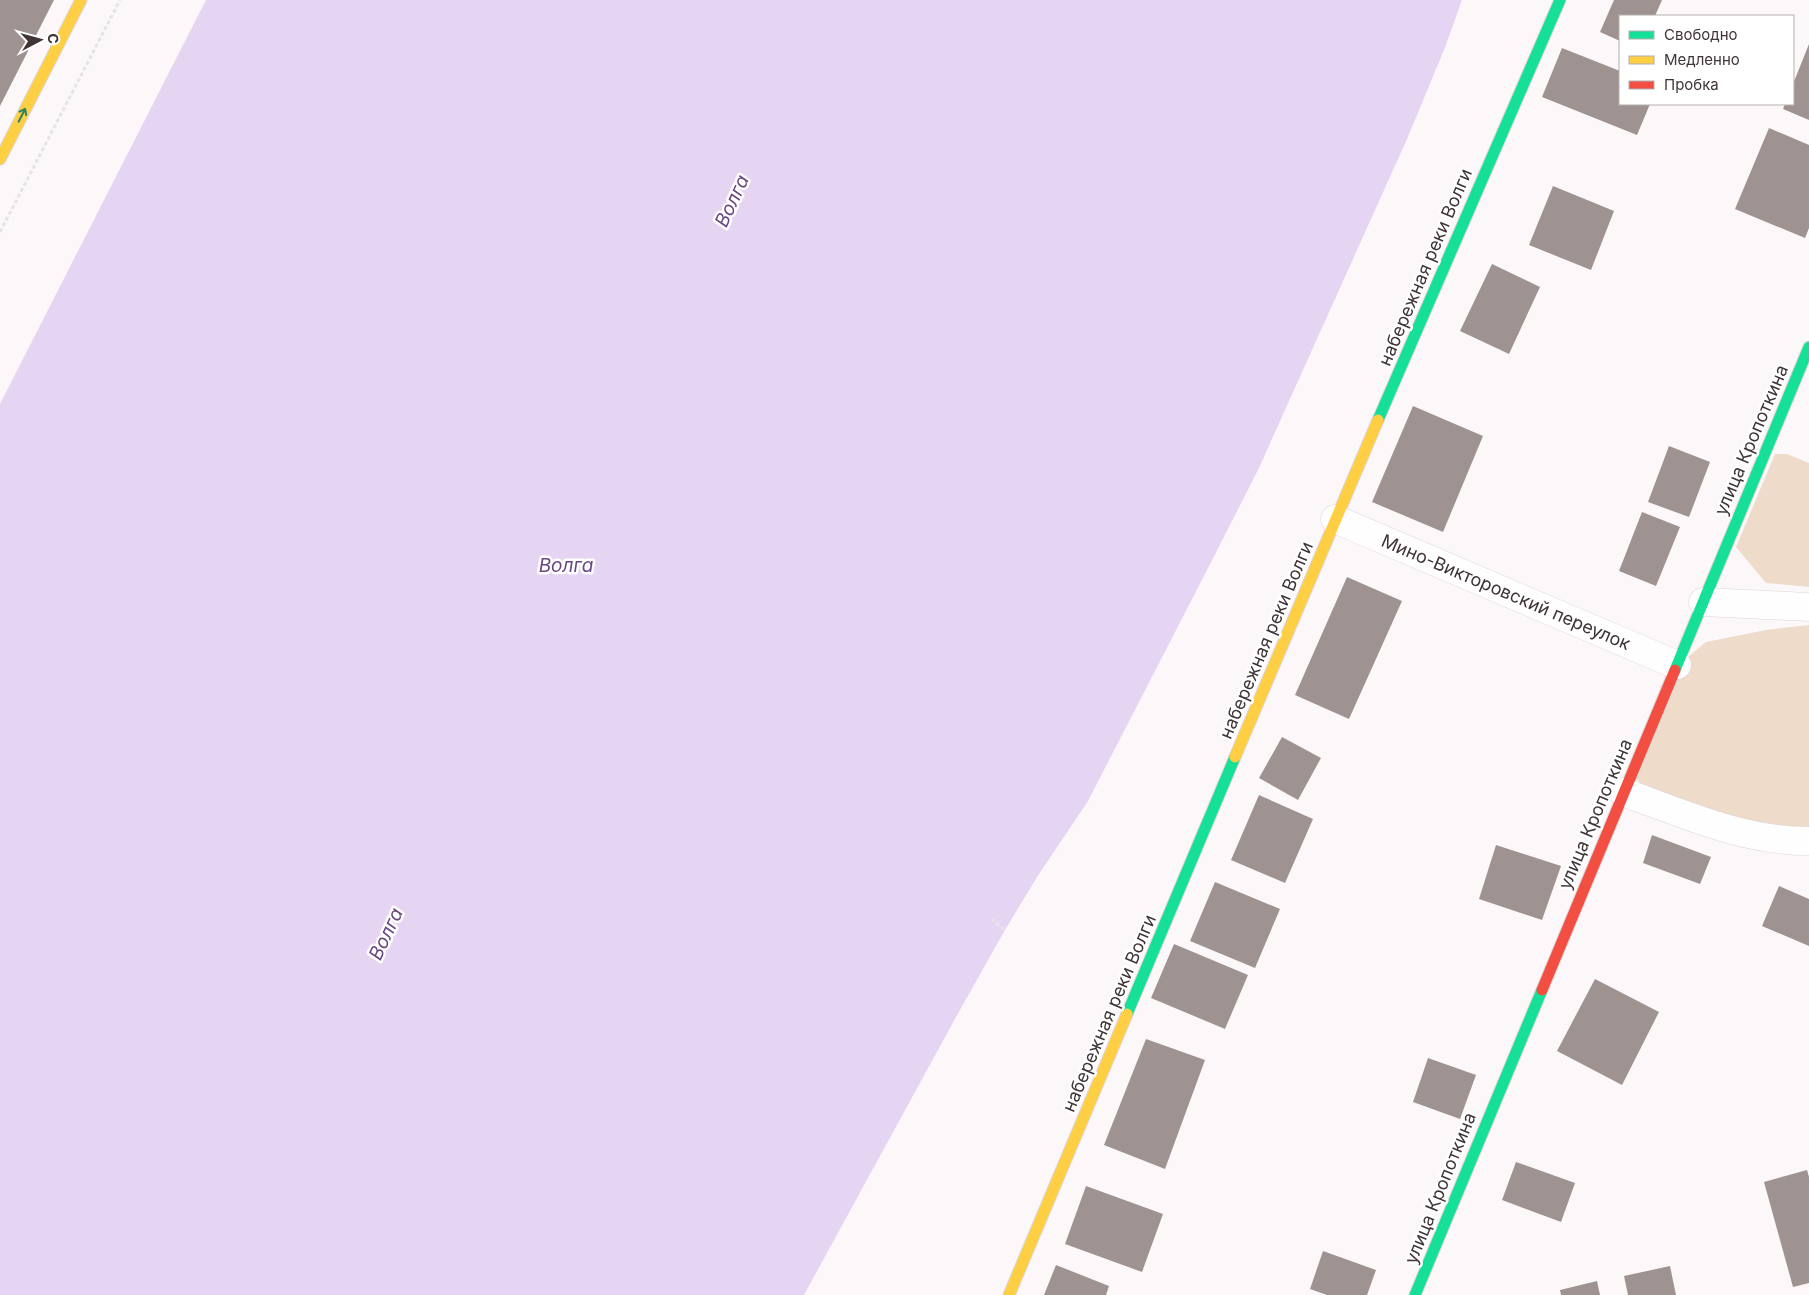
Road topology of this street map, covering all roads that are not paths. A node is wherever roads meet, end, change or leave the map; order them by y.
1 (81, 0) edge
2 (1560, 0) edge
3 (0, 159) edge
4 (1809, 347) edge
5 (1336, 519) junction
6 (1703, 602) junction
7 (1809, 607) edge
8 (1677, 665) junction
9 (1623, 792) junction
10 (1809, 841) edge
11 (1009, 1295) edge
12 (1415, 1295) edge

3 -> 1 street
2 - 5 street, набережная реки Волги
4 - 6 street, улица Кропоткина
5 - 8 street, Мино-Викторовский переулок
5 - 11 street, набережная реки Волги
6 - 7 street
6 - 8 street, улица Кропоткина
8 - 9 street, улица Кропоткина
9 - 10 street
9 - 12 street, улица Кропоткина

